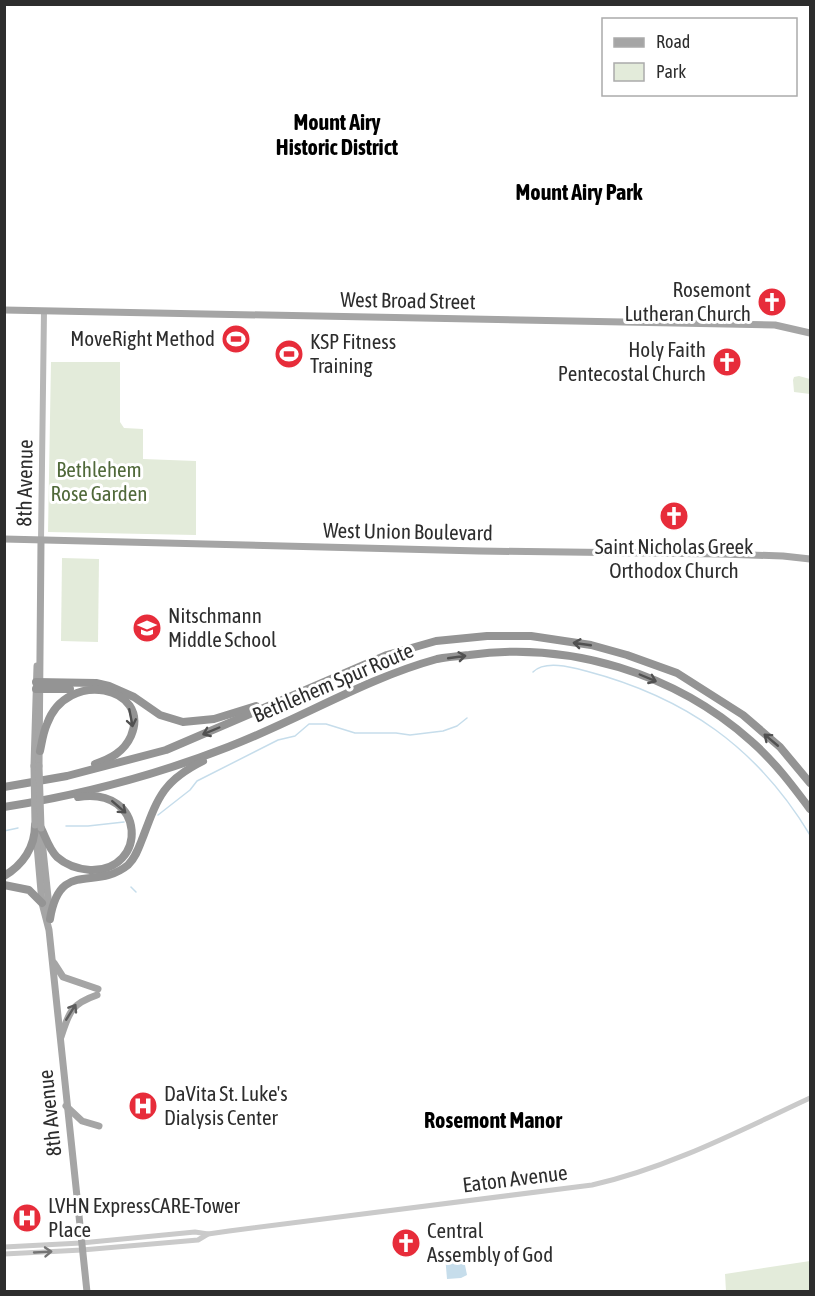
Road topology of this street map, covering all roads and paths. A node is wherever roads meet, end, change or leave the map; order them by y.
1 (4, 310) edge
2 (44, 311) junction
3 (810, 333) edge
4 (4, 539) edge
5 (40, 541) junction
6 (810, 559) edge
7 (38, 686) junction
8 (92, 689) junction
9 (303, 690) junction
10 (231, 746) junction
11 (40, 751) junction
12 (37, 766) junction
13 (810, 783) edge
14 (7, 787) edge
15 (23, 804) junction
16 (4, 807) edge
17 (810, 809) edge
18 (38, 827) junction
19 (4, 876) edge
20 (4, 885) edge
21 (48, 910) junction
22 (51, 958) junction
23 (59, 1042) junction
24 (810, 1098) edge
25 (66, 1106) junction
26 (99, 1126) dead end
27 (82, 1246) junction
28 (4, 1247) edge
29 (4, 1254) edge
30 (87, 1292) edge

1 - 2 main road, West Broad Street
2 - 3 main road, West Broad Street
2 - 5 main road, 8th Avenue
4 - 5 main road, West Union Boulevard
5 - 6 main road, West Union Boulevard
5 - 7 main road, 8th Avenue
7 - 8 highway
7 - 9 highway
7 - 11 main road, 8th Avenue
7 - 12 main road, 8th Avenue
8 - 11 highway
8 -> 14 highway
13 -> 9 highway, Bethlehem Spur Route
9 -> 14 highway, Bethlehem Spur Route
10 - 15 highway, Bethlehem Spur Route
10 -> 17 highway, Bethlehem Spur Route
10 - 21 highway
11 - 12 main road, 8th Avenue
12 - 18 main road, 8th Avenue, bridge
15 - 16 highway, Bethlehem Spur Route
15 -> 18 highway
18 - 19 highway
18 - 21 main road, 8th Avenue
20 - 21 highway
21 - 22 main road, 8th Avenue
22 - 23 main road, 8th Avenue
23 -> 22 main road
23 - 25 main road, 8th Avenue
24 - 27 street, Eaton Avenue
25 - 26 main road
25 - 27 main road, 8th Avenue
27 - 28 street, Eaton Avenue
29 -> 27 street, Eaton Avenue
27 - 30 main road, 8th Avenue

